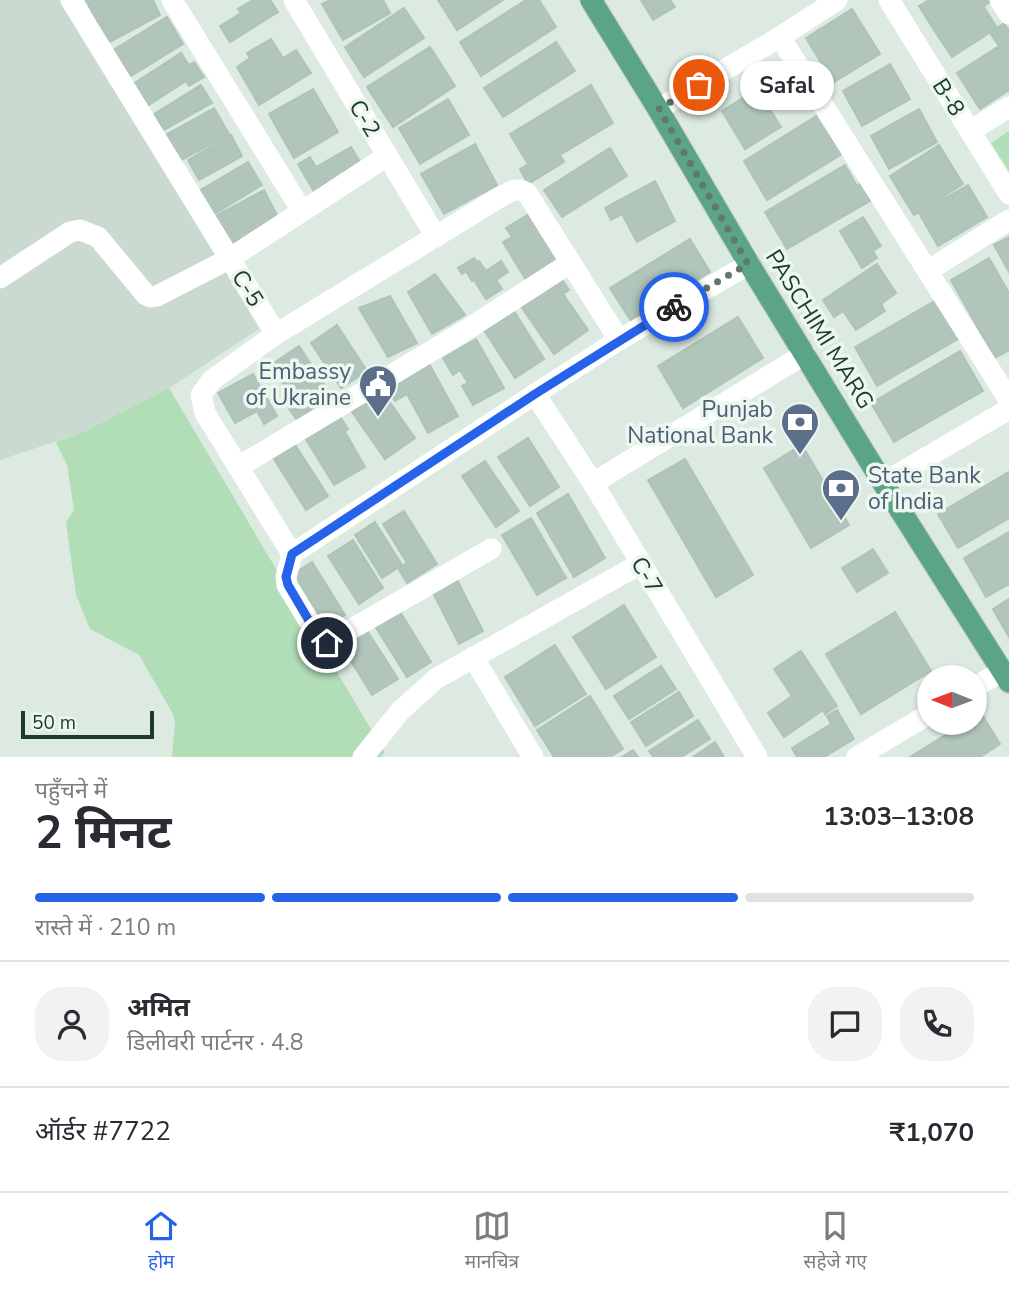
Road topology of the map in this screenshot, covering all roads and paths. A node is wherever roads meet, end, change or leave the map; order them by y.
1 (71, 0) edge
2 (172, 0) edge
3 (294, 0) edge
4 (591, 0) edge
5 (837, 0) edge
6 (889, 0) edge
7 (1000, 0) edge
8 (1009, 15) edge
9 (780, 37) junction
10 (1009, 107) edge
11 (659, 109) junction
12 (970, 131) junction
13 (387, 156) junction
14 (1009, 194) edge
15 (302, 211) junction
16 (1009, 220) edge
17 (436, 237) junction
18 (229, 259) junction
19 (570, 263) junction
20 (748, 264) junction
21 (929, 270) junction
22 (0, 278) edge
23 (276, 334) junction
24 (620, 340) junction
25 (805, 354) junction
26 (535, 394) junction
27 (1009, 400) edge
28 (1009, 409) edge
29 (238, 467) junction
30 (883, 482) junction
31 (593, 484) junction
32 (491, 549) dead end
33 (292, 554) junction
34 (640, 564) junction
35 (473, 657) junction
36 (1006, 677) edge
37 (987, 684) edge
38 (917, 721) edge
39 (363, 757) edge
40 (533, 757) edge
41 (757, 757) edge
42 (857, 757) edge

1 - 18 street, C-5
2 - 15 street
3 - 13 street, C-2
4 - 11 main road, PASCHIMI MARG
5 - 9 street
6 - 12 street, B-8
7 - 8 street
9 - 11 street
9 - 21 street
10 - 12 street
11 - 20 main road, PASCHIMI MARG
12 - 14 street, B-8
13 - 15 street
13 - 17 street, C-2
15 - 18 street
16 - 21 street
17 - 19 street
17 - 23 street
18 - 22 street
18 - 23 street, C-5
19 - 24 street
19 - 29 street
20 - 24 street
20 - 25 main road, PASCHIMI MARG
21 - 27 street
23 - 29 street
24 - 26 street
25 - 30 main road, PASCHIMI MARG
25 - 31 street
26 - 31 street, C-7
26 - 33 street
28 - 30 street
29 - 33 street
30 - 36 main road, PASCHIMI MARG
31 - 34 street, C-7
32 - 33 street
34 - 35 street
34 - 41 street, C-7
35 - 39 street
35 - 40 street
36 - 37 street
38 - 42 street

